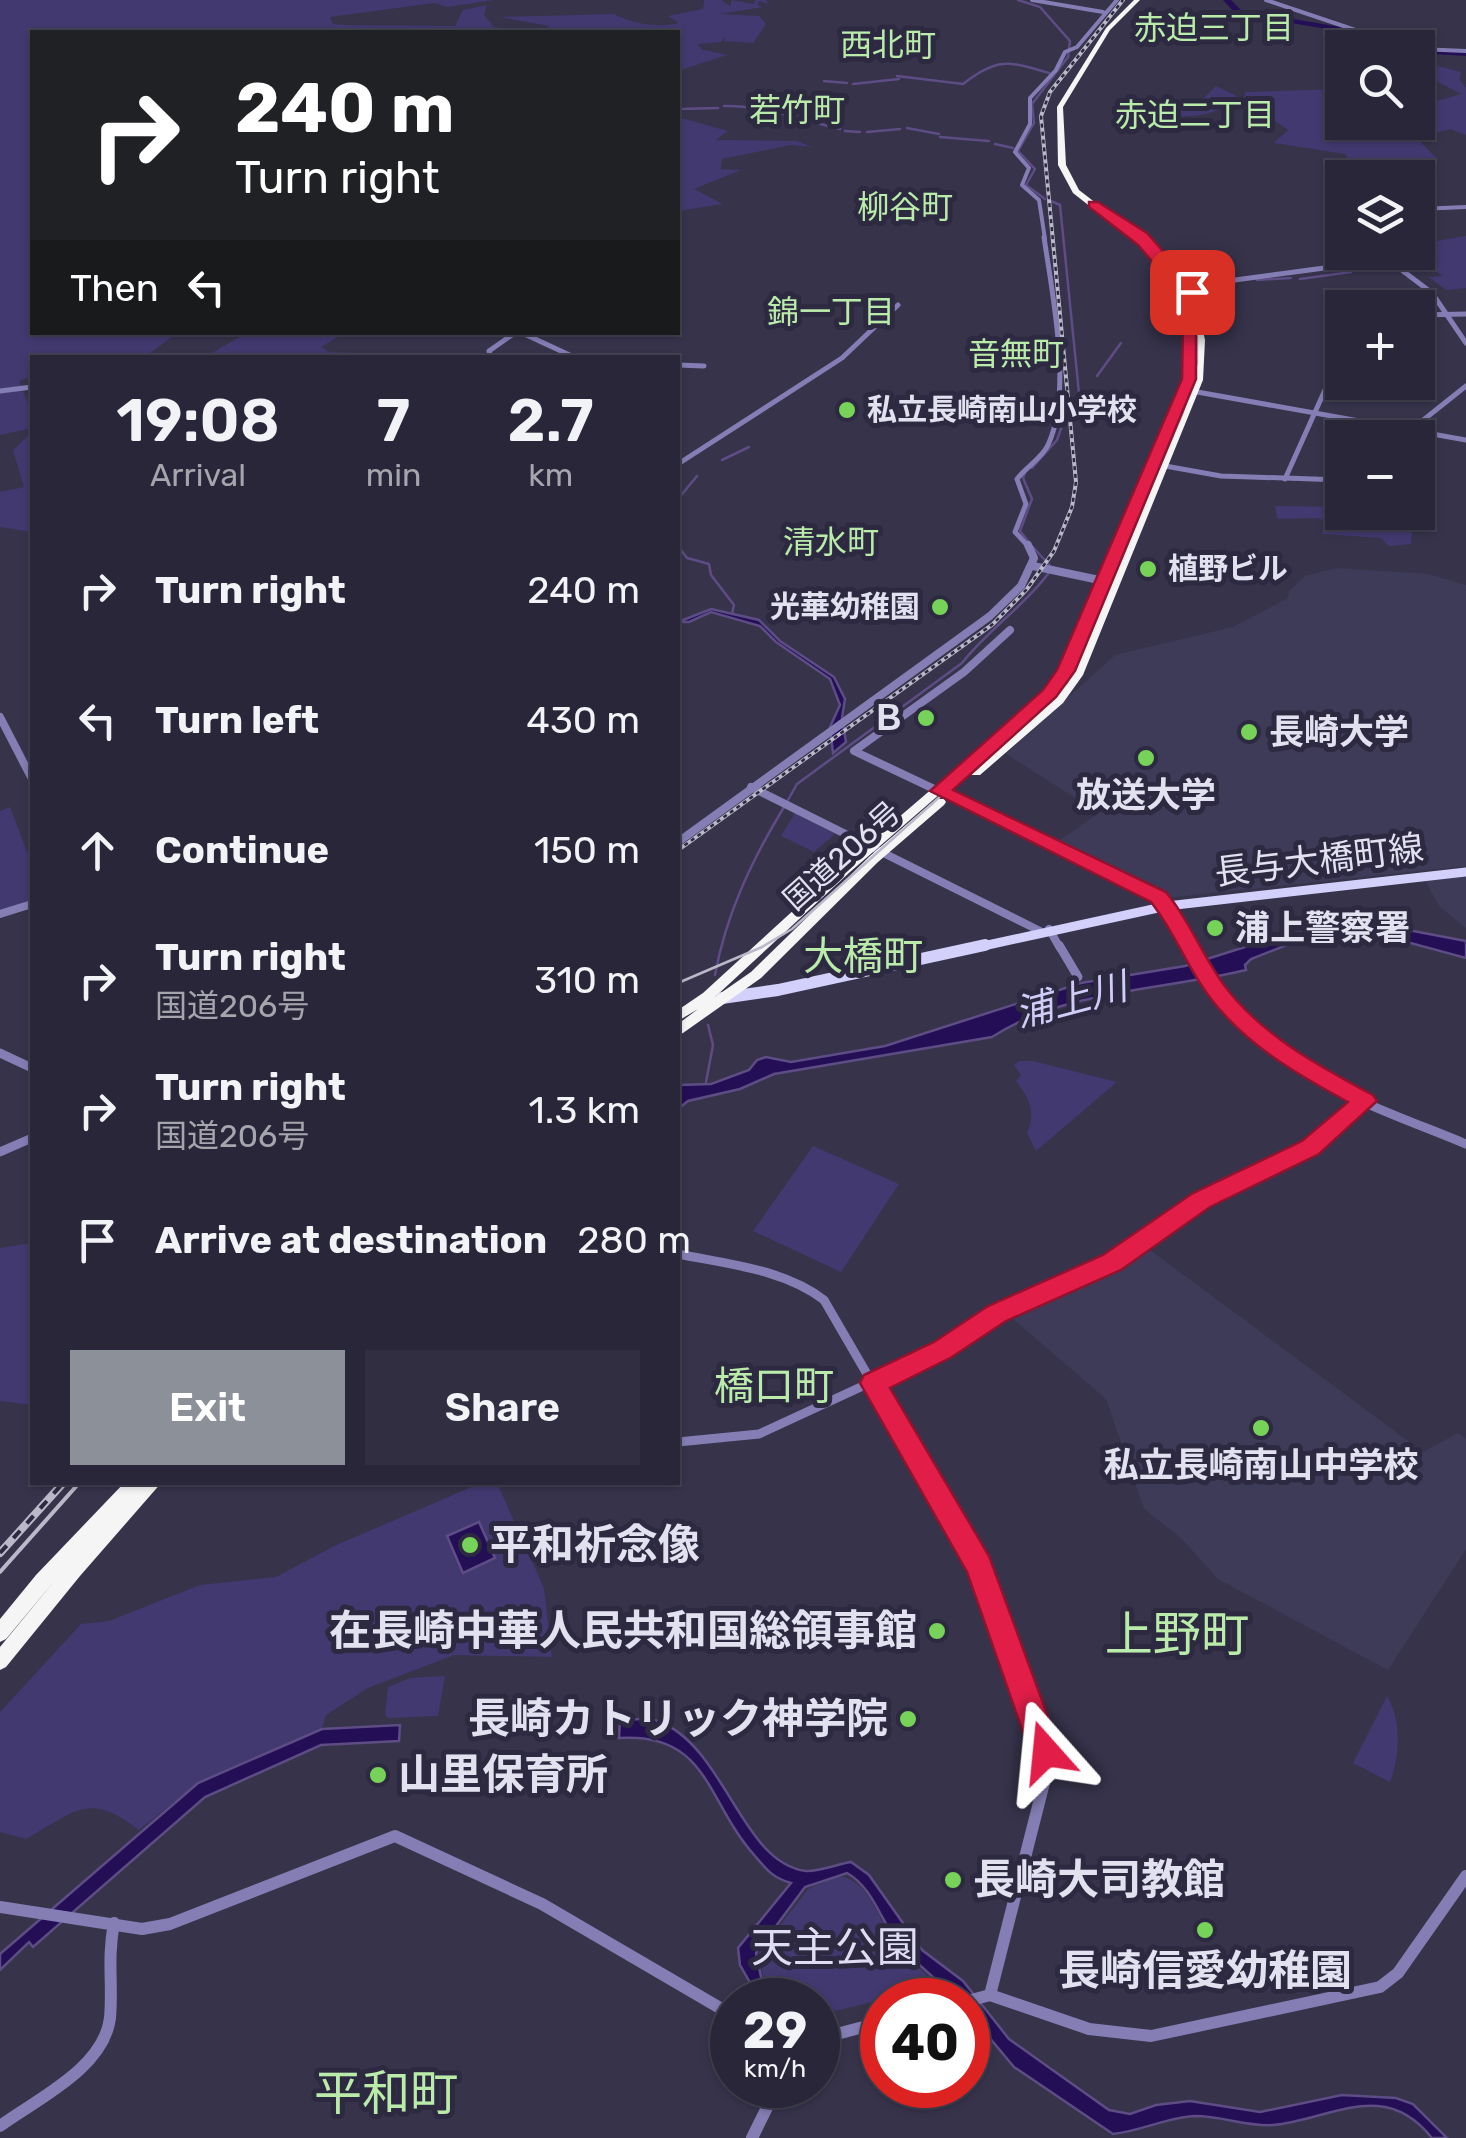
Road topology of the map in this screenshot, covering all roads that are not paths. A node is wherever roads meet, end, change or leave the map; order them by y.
1 (1032, 0) edge
2 (1118, 0) edge
3 (1137, 0) edge
4 (1266, 0) edge
5 (1103, 12) junction
6 (1355, 30) edge
7 (1435, 50) edge
8 (1466, 52) edge
9 (1093, 204) junction
10 (1466, 207) edge
11 (1435, 208) edge
12 (1325, 268) edge
13 (1402, 270) edge
14 (1190, 286) junction
15 (898, 305) dead end
16 (1435, 313) edge
17 (1446, 313) junction
18 (1466, 314) edge
19 (513, 335) edge
20 (525, 335) edge
21 (1466, 343) edge
22 (490, 355) edge
23 (569, 355) edge
24 (680, 366) edge
25 (704, 366) dead end
26 (30, 386) edge
27 (1325, 386) edge
28 (1466, 386) edge
29 (1190, 390) junction
30 (0, 391) edge
31 (1312, 412) junction
32 (1359, 420) edge
33 (1423, 420) edge
34 (1435, 434) edge
35 (1466, 440) edge
36 (680, 463) edge
37 (1159, 465) junction
38 (1284, 479) junction
39 (1325, 480) edge
40 (1033, 566) junction
41 (1048, 569) joint
42 (1061, 572) joint
43 (1104, 580) junction
44 (1010, 630) dead end
45 (0, 717) edge
46 (30, 776) edge
47 (751, 786) junction
48 (944, 793) junction
49 (680, 840) edge
50 (878, 850) junction
51 (1466, 872) edge
52 (30, 905) edge
53 (1167, 906) junction
54 (0, 914) edge
55 (1044, 930) junction
56 (756, 975) junction
57 (1078, 977) dead end
58 (778, 990) junction
59 (708, 996) junction
60 (725, 999) junction
61 (680, 1015) edge
62 (680, 1029) edge
63 (0, 1053) edge
64 (30, 1067) edge
65 (1365, 1101) junction
66 (30, 1139) edge
67 (1466, 1144) edge
68 (0, 1152) edge
69 (680, 1254) edge
70 (873, 1383) junction
71 (680, 1442) edge
72 (135, 1485) edge
73 (151, 1485) edge
74 (0, 1634) edge
75 (0, 1661) edge
76 (1466, 1876) edge
77 (0, 1907) edge
78 (73, 1915) joint
79 (114, 1923) junction
80 (986, 1978) edge
81 (990, 2001) edge
82 (710, 2002) edge
83 (767, 2108) edge
84 (0, 2126) edge
85 (752, 2138) edge

1 - 5 street
2 - 5 street
3 - 9 highway, 国道206号
4 - 6 street
5 - 40 street
7 - 8 street
9 - 14 highway, 国道206号
9 - 29 highway, 国道206号
10 - 11 street
12 - 14 street
13 - 17 street
14 - 29 highway, 国道206号
15 - 36 street
16 - 17 street
17 - 18 street
17 - 21 street
19 - 22 street
20 - 23 street
24 - 25 street
26 - 30 street
27 - 31 street
28 - 33 street
29 - 31 street
29 - 37 highway, 国道206号
31 - 32 street
31 - 38 street
34 - 35 street
37 - 38 street
37 - 43 highway, 国道206号
37 - 48 highway, 国道206号
38 - 39 street
40 - 41 street
40 - 47 street
41 - 42 street
42 - 43 street
43 - 48 highway, 国道206号
44 - 48 street
45 - 46 street
47 - 49 street
47 - 50 street
48 - 50 highway, 国道206号
48 - 53 street
50 - 55 street
50 - 56 highway, 国道206号
50 - 59 highway, 国道206号
51 - 53 main road, 長与大橋町線
52 - 54 street
53 - 55 main road, 長与大橋町線
53 - 65 street
55 - 57 street
55 - 58 main road, 長与大橋町線
56 - 58 main road
56 - 60 highway, 国道206号
58 - 60 main road, 長与大橋町線
59 - 60 main road, 長与大橋町線
59 - 61 highway, 国道206号
60 - 62 highway, 国道206号
63 - 64 street
65 - 67 street
65 - 70 street
66 - 68 street
69 - 70 street
70 - 71 street
70 - 80 street
72 - 74 highway
73 - 75 highway
76 - 81 street
77 - 78 street
78 - 79 street
79 - 82 street
79 - 84 street
83 - 85 street

